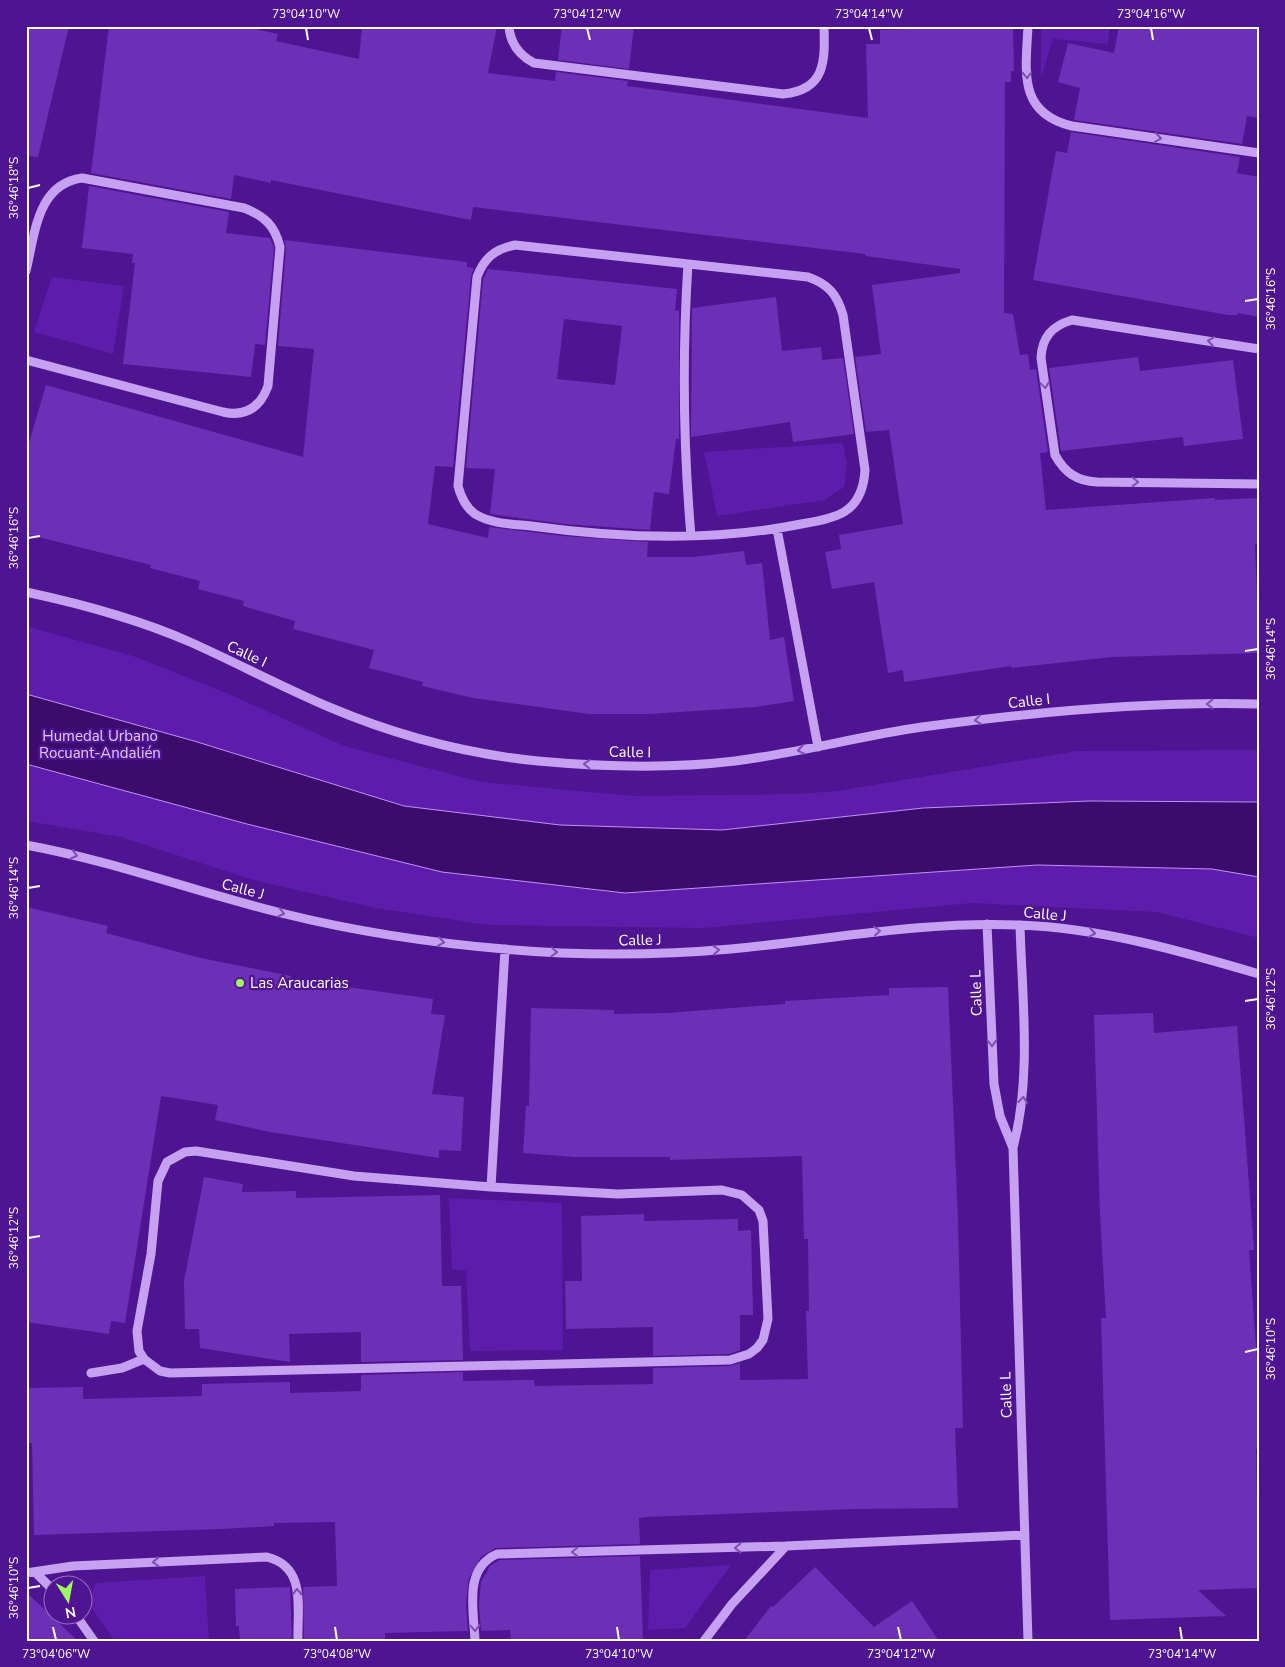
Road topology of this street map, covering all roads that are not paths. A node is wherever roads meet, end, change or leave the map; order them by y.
1 (509, 26) edge
2 (824, 26) edge
3 (1028, 26) edge
4 (1259, 153) edge
5 (688, 264) junction
6 (26, 270) edge
7 (1259, 349) edge
8 (26, 360) edge
9 (1259, 484) edge
10 (777, 529) junction
11 (691, 536) junction
12 (26, 592) edge
13 (1259, 704) edge
14 (818, 747) junction
15 (26, 845) edge
16 (987, 924) junction
17 (1020, 925) junction
18 (505, 949) junction
19 (1259, 974) edge
20 (1013, 1148) junction
21 (491, 1187) junction
22 (144, 1359) junction
23 (92, 1372) dead end
24 (1024, 1535) junction
25 (786, 1546) junction
26 (26, 1573) edge
27 (36, 1573) junction
28 (42, 1579) edge
29 (82, 1624) edge
30 (94, 1641) edge
31 (298, 1641) edge
32 (475, 1641) edge
33 (704, 1641) edge
34 (1028, 1641) edge

1 - 2 street
3 -> 4 street
5 - 10 street
5 - 11 street
5 - 11 street
6 - 8 street
7 -> 9 street
10 - 11 street
10 - 14 street
14 -> 12 street, Calle I
13 -> 14 street, Calle I
15 -> 18 street, Calle J
16 - 17 street, Calle J
18 -> 16 street, Calle J
16 -> 20 street, Calle L
17 -> 19 street, Calle J
20 -> 17 street, Calle L
18 - 21 street
20 - 24 street, Calle L
21 - 22 street
21 - 22 street
22 - 23 street
24 - 25 street
24 - 34 street, Calle L
25 -> 32 street
25 - 33 street
26 - 27 street
27 - 28 street
31 -> 27 street
29 - 30 street

